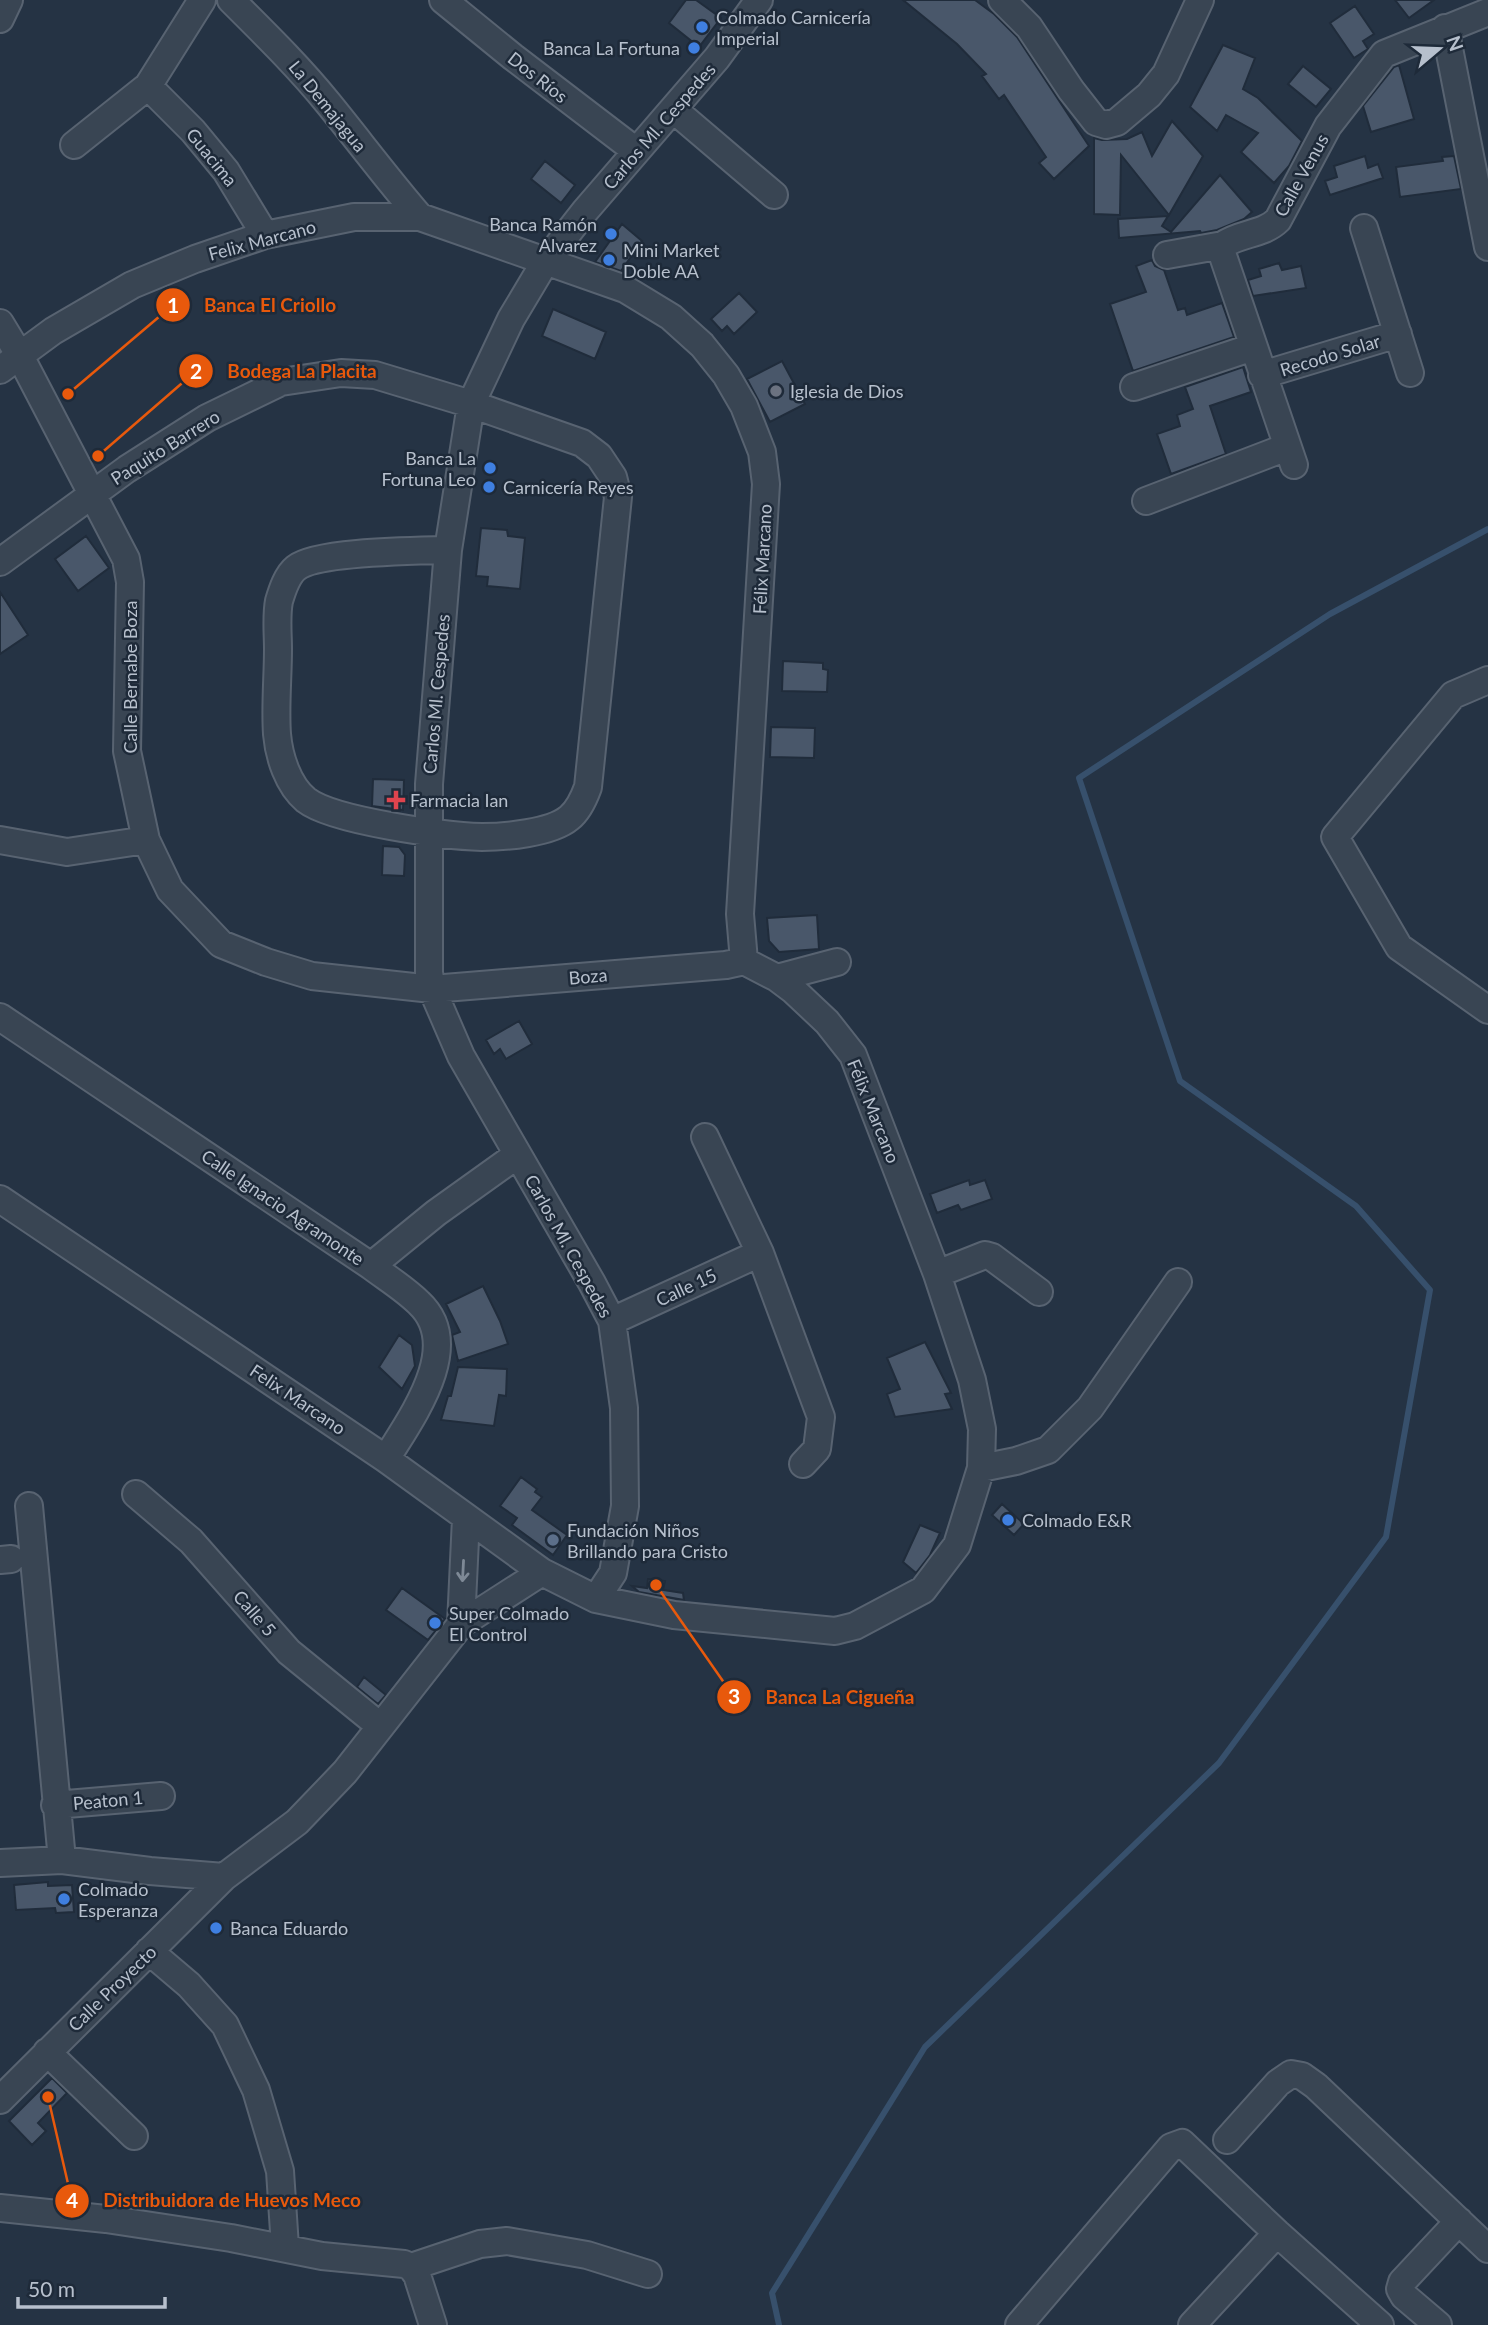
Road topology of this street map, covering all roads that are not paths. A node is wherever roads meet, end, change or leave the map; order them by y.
1 (9, 0) edge
2 (202, 0) edge
3 (231, 0) edge
4 (443, 0) edge
5 (759, 0) edge
6 (1002, 0) edge
7 (1200, 0) edge
8 (1488, 12) edge
9 (0, 19) edge
10 (1445, 28) junction
11 (148, 86) junction
12 (673, 109) junction
13 (74, 145) dead end
14 (636, 151) junction
15 (774, 195) dead end
16 (420, 217) junction
17 (1485, 220) edge
18 (1364, 228) dead end
19 (265, 235) junction
20 (1223, 245) junction
21 (1488, 247) edge
22 (1167, 255) dead end
23 (545, 262) junction
24 (0, 323) edge
25 (1398, 334) junction
26 (1253, 347) junction
27 (10, 363) edge
28 (1410, 373) dead end
29 (1262, 375) junction
30 (1134, 387) dead end
31 (471, 404) junction
32 (92, 496) junction
33 (1146, 501) dead end
34 (447, 550) junction
35 (0, 562) edge
36 (1488, 680) edge
37 (428, 831) junction
38 (0, 840) edge
39 (146, 840) junction
40 (744, 961) junction
41 (837, 962) dead end
42 (777, 978) junction
43 (432, 989) junction
44 (1488, 1010) edge
45 (0, 1017) edge
46 (705, 1137) dead end
47 (517, 1155) junction
48 (0, 1199) edge
49 (761, 1253) junction
50 (371, 1266) junction
51 (937, 1275) junction
52 (1178, 1282) dead end
53 (1039, 1292) dead end
54 (612, 1321) junction
55 (386, 1459) junction
56 (803, 1464) dead end
57 (981, 1468) junction
58 (136, 1494) dead end
59 (29, 1506) dead end
60 (466, 1518) junction
61 (542, 1572) junction
62 (596, 1599) junction
63 (461, 1624) junction
64 (380, 1726) junction
65 (161, 1796) dead end
66 (55, 1805) junction
67 (62, 1860) junction
68 (0, 1863) edge
69 (225, 1877) junction
70 (149, 1951) junction
71 (47, 2052) junction
72 (0, 2100) edge
73 (134, 2136) dead end
74 (1227, 2140) dead end
75 (0, 2208) edge
76 (1459, 2221) junction
77 (1277, 2233) junction
78 (285, 2247) junction
79 (1488, 2249) edge
80 (411, 2267) junction
81 (648, 2274) dead end
82 (1378, 2324) edge
83 (433, 2325) edge
84 (1019, 2325) edge
85 (1192, 2325) edge
86 (1437, 2325) edge

1 - 9 street
2 - 11 street
3 - 16 street, La Demajagua
4 - 14 street, Dos Ríos
5 - 12 street, Carlos Ml. Cespedes
6 - 7 street
8 - 10 street, Calle Venus
10 - 17 street
10 - 20 street, Calle Venus
11 - 13 street
11 - 19 street, Guacima
12 - 14 street, Carlos Ml. Cespedes
12 - 15 street
14 - 23 street, Carlos Ml. Cespedes
16 - 19 street, Felix Marcano
16 - 23 street, Felix Marcano
17 - 21 street
18 - 25 street
19 - 27 street, Felix Marcano
20 - 22 street, Calle Venus
20 - 26 street
23 - 31 street, Carlos Ml. Cespedes
23 - 40 street, Félix Marcano
24 - 27 street, Calle Bernabe Boza
25 - 28 street
25 - 29 street, Recodo Solar
26 - 29 street
26 - 30 street
27 - 32 street, Calle Bernabe Boza
29 - 33 street
31 - 32 street, Paquito Barrero
31 - 34 street, Carlos Ml. Cespedes
31 - 37 street, Paquito Barrero
32 - 35 street, Paquito Barrero
32 - 39 street, Calle Bernabe Boza
34 - 37 street, Carlos Ml. Cespedes
34 - 37 street, Paquito Barrero
36 - 44 street
37 - 43 street, Carlos Ml. Cespedes
38 - 39 street
39 - 43 street, Calle Bernabe Boza
40 - 42 street, Félix Marcano
40 - 43 street, Boza
41 - 42 street
42 - 51 street, Félix Marcano
43 - 47 street, Carlos Ml. Cespedes
45 - 50 street, Calle Ignacio Agramonte
46 - 49 street
47 - 50 street
47 - 54 street, Carlos Ml. Cespedes
48 - 55 street, Felix Marcano
49 - 54 street, Calle 15
49 - 56 street
50 - 55 street, Calle Ignacio Agramonte
51 - 53 street
51 - 57 street, Félix Marcano
52 - 57 street
54 - 62 street, Carlos Ml. Cespedes
55 - 60 street, Felix Marcano
57 - 62 street, Félix Marcano
58 - 64 street, Calle 5
59 - 66 street
60 - 61 street, Felix Marcano
60 -> 63 street
61 - 62 street, Felix Marcano
61 - 63 street, Calle Proyecto
63 - 64 street, Calle Proyecto
64 - 69 street, Calle Proyecto
65 - 66 street, Peaton 1
66 - 67 street
67 - 68 street
67 - 69 street
69 - 70 street, Calle Proyecto
70 - 71 street, Calle Proyecto
70 - 78 street
71 - 72 street, Calle Proyecto
71 - 73 street
74 - 76 street
75 - 78 street
76 - 79 street
76 - 86 street
77 - 82 street
77 - 84 street
77 - 85 street
78 - 80 street
80 - 81 street
80 - 83 street

